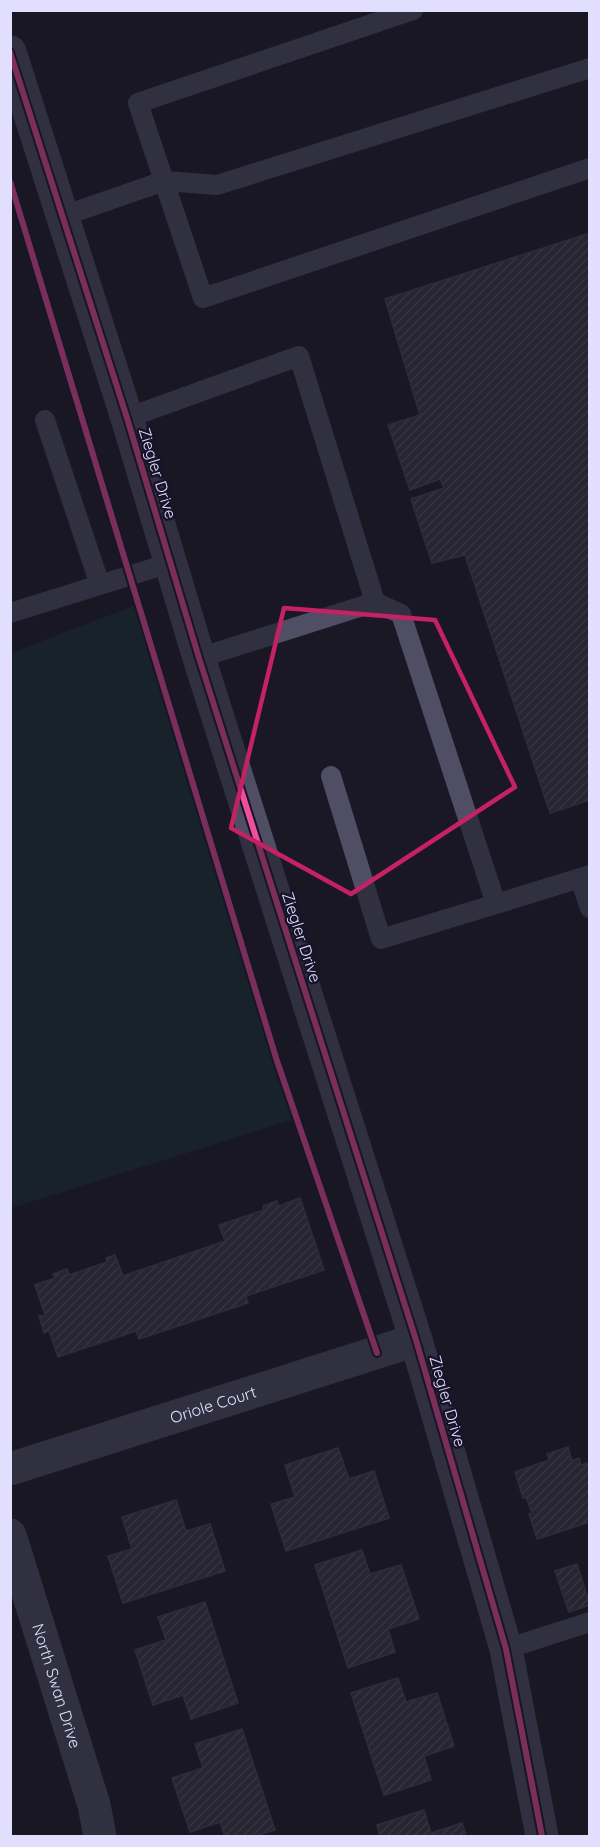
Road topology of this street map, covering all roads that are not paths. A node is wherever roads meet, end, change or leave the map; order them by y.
1 (413, 10) edge
2 (10, 52) edge
3 (590, 68) edge
4 (590, 168) edge
5 (164, 181) junction
6 (63, 216) junction
7 (127, 418) junction
8 (45, 420) dead end
9 (170, 563) junction
10 (100, 585) junction
11 (375, 602) junction
12 (10, 613) edge
13 (199, 658) junction
14 (331, 776) dead end
15 (585, 876) edge
16 (496, 904) junction
17 (590, 908) edge
18 (416, 1340) junction
19 (10, 1469) edge
20 (10, 1535) edge
21 (590, 1622) edge
22 (506, 1649) junction
23 (100, 1836) edge
24 (542, 1836) edge

1 - 5 lane
2 - 6 street, Ziegler Drive
3 - 5 lane
4 - 5 lane
5 - 6 lane
6 - 7 street, Ziegler Drive
7 - 9 street, Ziegler Drive
7 - 11 lane
8 - 10 lane
9 - 10 lane
9 - 13 street, Ziegler Drive
10 - 12 lane
11 - 13 lane
11 - 16 lane
13 - 18 street, Ziegler Drive
14 - 16 lane
15 - 16 lane
15 - 17 lane
18 - 19 street, Oriole Court
18 - 22 street, Ziegler Drive
20 - 23 street, North Swan Drive
21 - 22 lane
22 - 24 street, Ziegler Drive

